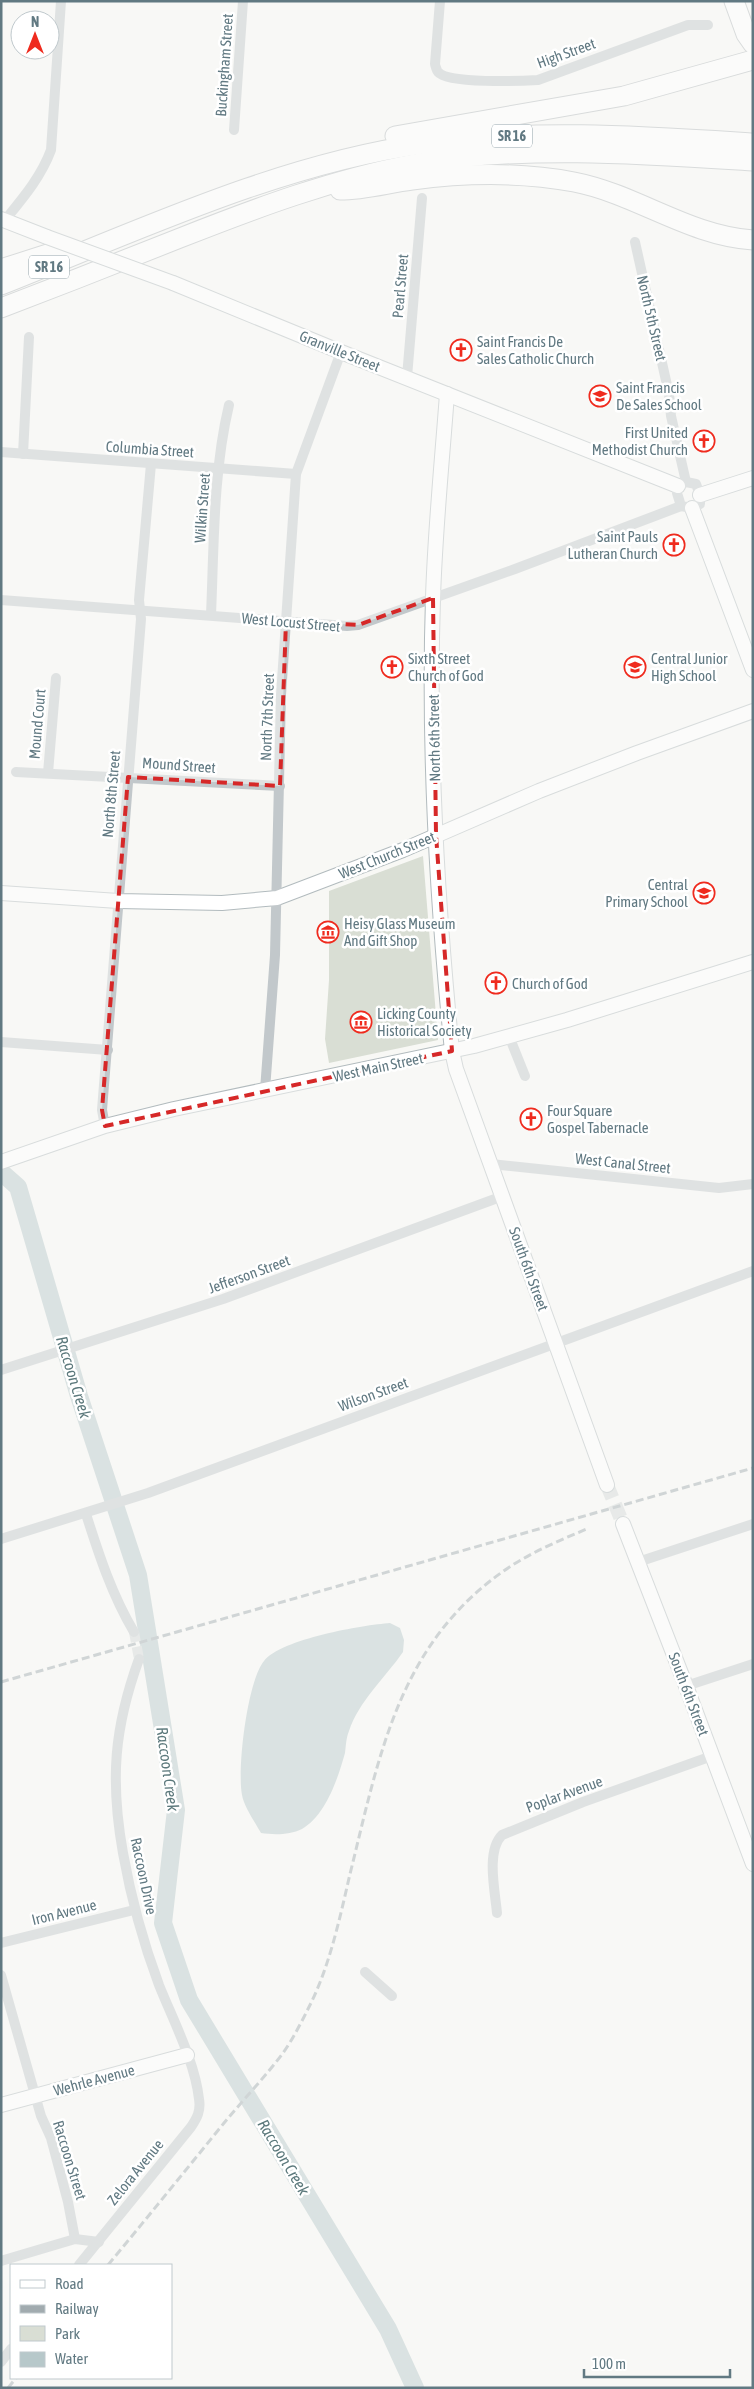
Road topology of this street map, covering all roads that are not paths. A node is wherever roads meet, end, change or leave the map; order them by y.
1 (61, 1) edge
2 (243, 1) edge
3 (440, 1) edge
4 (734, 1) edge
5 (746, 1) edge
6 (753, 19) edge
7 (708, 25) dead end
8 (753, 44) edge
9 (753, 60) edge
10 (234, 130) dead end
11 (753, 143) edge
12 (753, 161) edge
13 (275, 179) junction
14 (312, 190) junction
15 (422, 198) dead end
16 (3, 220) edge
17 (753, 240) edge
18 (635, 242) dead end
19 (97, 248) junction
20 (1, 269) edge
21 (1, 286) edge
22 (1, 308) edge
23 (29, 337) dead end
24 (341, 352) junction
25 (407, 377) junction
26 (447, 394) junction
27 (229, 404) dead end
28 (1, 452) edge
29 (23, 454) junction
30 (151, 464) junction
31 (219, 469) junction
32 (296, 474) junction
33 (753, 478) edge
34 (682, 484) junction
35 (700, 495) junction
36 (686, 507) junction
37 (433, 598) junction
38 (1, 600) edge
39 (141, 611) junction
40 (211, 615) junction
41 (286, 621) junction
42 (753, 670) edge
43 (56, 678) dead end
44 (753, 711) edge
45 (16, 772) dead end
46 (48, 773) junction
47 (128, 777) junction
48 (280, 786) junction
49 (436, 835) junction
50 (1, 893) edge
51 (277, 898) junction
52 (118, 901) junction
53 (753, 962) edge
54 (509, 1036) junction
55 (1, 1042) edge
56 (108, 1050) junction
57 (452, 1051) junction
58 (525, 1076) dead end
59 (265, 1090) junction
60 (105, 1126) junction
61 (1, 1162) edge
62 (491, 1164) junction
63 (753, 1184) edge
64 (502, 1196) junction
65 (753, 1271) edge
66 (555, 1343) junction
67 (1, 1370) edge
68 (607, 1485) tunnel mouth
69 (86, 1514) junction
70 (623, 1524) tunnel mouth
71 (753, 1524) edge
72 (1, 1539) edge
73 (638, 1562) junction
74 (134, 1632) tunnel mouth
75 (139, 1659) tunnel mouth
76 (753, 1664) edge
77 (686, 1686) junction
78 (712, 1756) junction
79 (753, 1864) edge
80 (134, 1910) junction
81 (497, 1913) dead end
82 (1, 1943) edge
83 (365, 1972) dead end
84 (1, 1975) edge
85 (392, 1996) dead end
86 (187, 2054) junction
87 (198, 2092) joint
88 (35, 2096) junction
89 (1, 2105) edge
90 (75, 2239) junction
91 (99, 2242) junction
92 (1, 2261) edge
93 (80, 2264) edge
94 (10, 2350) edge
95 (1, 2362) edge

1 - 16 street
2 - 10 street, Buckingham Street
3 - 7 street, High Street
4 - 8 highway
5 - 6 highway
9 - 13 highway
11 - 13 highway, SR 16
12 - 14 highway, SR 16
13 - 19 highway, SR 16
14 - 17 highway
14 - 22 highway, SR 16
15 - 25 street, Pearl Street
16 - 24 street, Granville Street, bridge
18 - 34 street, North 5th Street
19 - 20 highway
19 - 21 highway, SR 16
23 - 29 street
24 - 25 street, Granville Street
24 - 32 street, North 7th Street
25 - 26 street, Granville Street
26 - 34 street, Granville Street
26 - 37 street, North 6th Street
27 - 31 street, Wilkin Street
28 - 29 street, Columbia Street
29 - 30 street, Columbia Street
30 - 31 street, Columbia Street
30 - 39 street, North 8th Street
31 - 32 street, Columbia Street
31 - 40 street, Wilkin Street
32 - 41 street, North 7th Street
33 - 35 street
34 - 35 street
34 - 36 street
35 - 36 street
36 - 37 street, West Locust Street
36 - 42 street
37 - 41 street, West Locust Street
37 - 49 street, North 6th Street
38 - 39 street, West Locust Street
39 - 40 street, West Locust Street
39 - 47 street, North 8th Street
40 - 41 street, West Locust Street
41 - 48 street, North 7th Street
43 - 46 street, Mound Court
44 - 49 street, West Church Street
45 - 46 street, Mound Street
46 - 47 street, Mound Street
47 - 48 street, Mound Street
47 - 52 street, North 8th Street
48 - 51 street, North 7th Street
49 - 51 street, West Church Street
49 - 57 street, North 6th Street
50 - 52 street, West Church Street
51 - 52 street, West Church Street
51 - 59 street, North 7th Street
52 - 56 street, North 8th Street
53 - 54 street, West Main Street
54 - 57 street, West Main Street
54 - 58 street
55 - 56 street
56 - 60 street, North 8th Street
57 - 59 street, West Main Street
57 - 62 street, South 6th Street
59 - 60 street, West Main Street
60 - 61 street, West Main Street
62 - 63 street, West Canal Street
62 - 64 street, South 6th Street
64 - 66 street, South 6th Street
64 - 67 street, Jefferson Street
65 - 66 street, Wilson Street
66 - 68 street, South 6th Street
66 - 69 street, Wilson Street
69 - 72 street, Wilson Street
69 - 74 street
70 - 73 street, South 6th Street
71 - 73 street
73 - 77 street, South 6th Street
75 - 80 street, Raccoon Drive
76 - 77 street
77 - 78 street, South 6th Street
78 - 79 street, South 6th Street
78 - 81 street, Poplar Avenue
80 - 82 street, Iron Avenue
80 - 86 street, Raccoon Drive
83 - 85 street
84 - 88 street, Raccoon Street
86 - 87 street, Raccoon Drive
86 - 88 street, Wehrle Avenue
87 - 91 street, Zelora Avenue
88 - 89 street, Wehrle Avenue
88 - 90 street, Raccoon Street
90 - 91 street
90 - 92 street
91 - 93 street, Zelora Avenue
94 - 95 street

